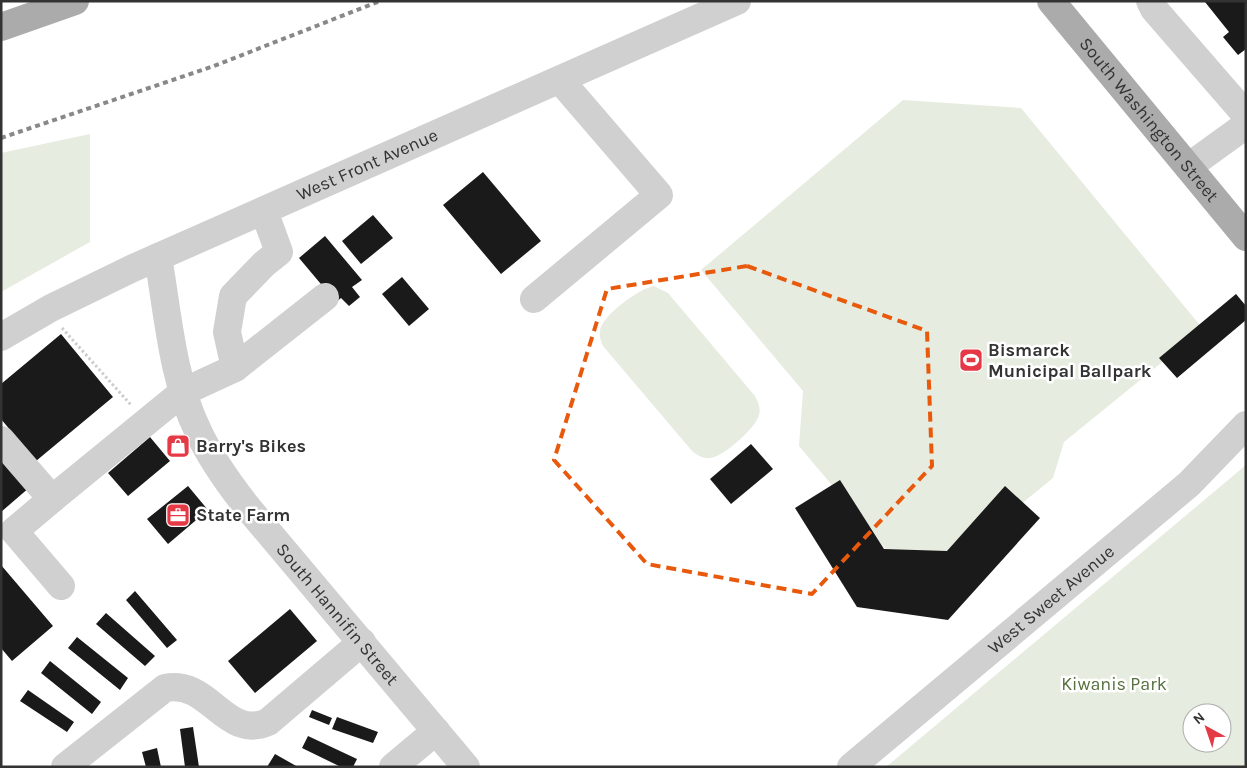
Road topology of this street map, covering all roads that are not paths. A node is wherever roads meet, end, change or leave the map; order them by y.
1 (75, 1) edge
2 (737, 1) edge
3 (1051, 1) edge
4 (1150, 1) edge
5 (1, 27) edge
6 (560, 80) junction
7 (1246, 115) edge
8 (1246, 125) edge
9 (1188, 167) junction
10 (264, 211) junction
11 (1246, 237) edge
12 (158, 257) junction
13 (325, 297) dead end
14 (534, 299) dead end
15 (1, 338) edge
16 (235, 368) junction
17 (183, 392) junction
18 (1246, 425) edge
19 (1, 440) edge
20 (52, 499) junction
21 (61, 586) dead end
22 (362, 642) junction
23 (436, 731) junction
24 (65, 767) edge
25 (393, 767) edge
26 (466, 767) edge
27 (852, 767) edge

1 - 5 main road
2 - 6 street, West Front Avenue
3 - 9 main road, South Washington Street
4 - 7 street
6 - 10 street, West Front Avenue
6 - 14 street
8 - 9 street
9 - 11 main road, South Washington Street
10 - 12 street, West Front Avenue
10 - 16 street
12 - 15 street, West Front Avenue
12 - 17 street, South Hannifin Street
13 - 16 street
16 - 17 street
17 - 20 street
17 - 22 street, South Hannifin Street
18 - 27 street, West Sweet Avenue
19 - 20 street
20 - 21 street
22 - 23 street, South Hannifin Street
22 - 24 street
23 - 25 street
23 - 26 street, South Hannifin Street

